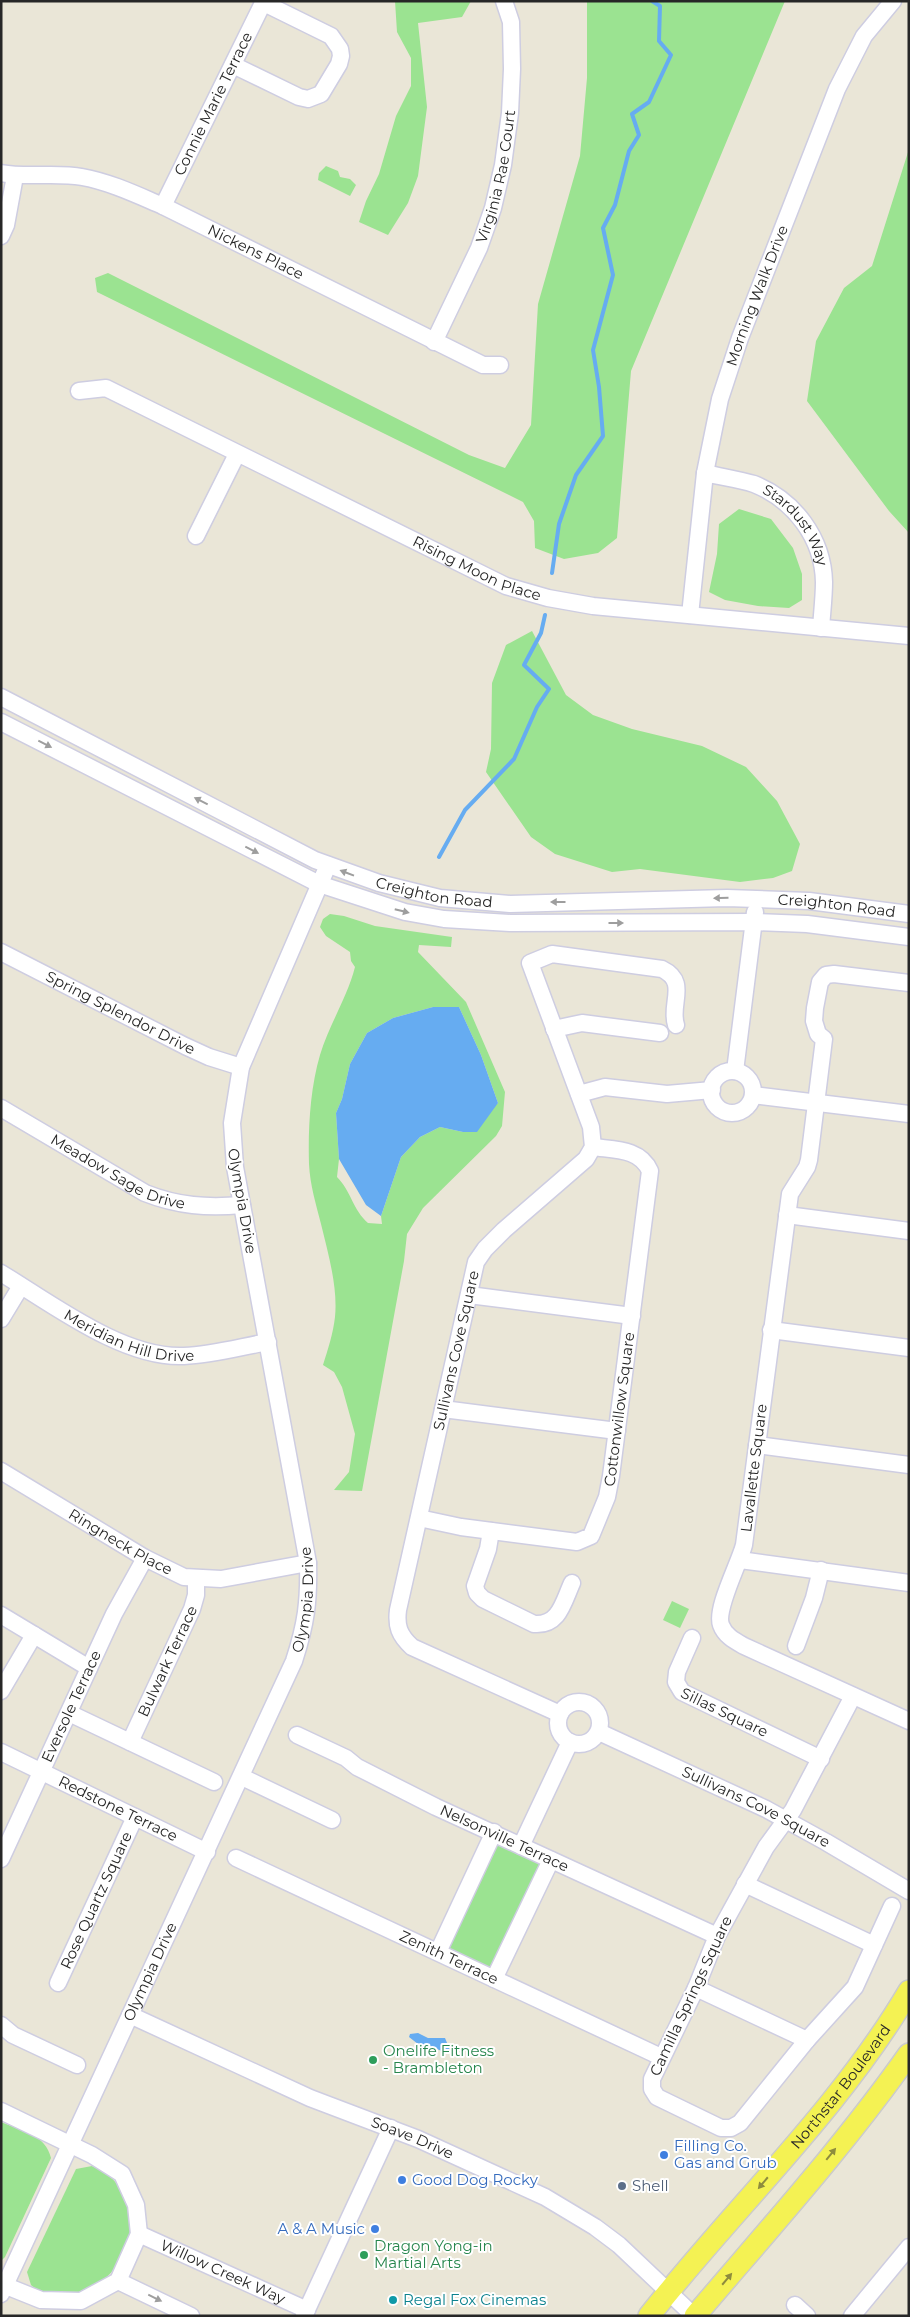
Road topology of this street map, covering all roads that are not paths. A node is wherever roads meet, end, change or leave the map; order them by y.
1 (504, 1) edge
2 (893, 1) edge
3 (264, 2) edge
4 (233, 65) junction
5 (8, 174) edge
6 (163, 206) junction
7 (1, 236) edge
8 (434, 342) junction
9 (500, 365) dead end
10 (79, 391) dead end
11 (237, 454) junction
12 (704, 473) junction
13 (196, 536) dead end
14 (690, 614) junction
15 (821, 628) junction
16 (909, 636) edge
17 (1, 697) edge
18 (1, 722) edge
19 (328, 866) junction
20 (318, 884) junction
21 (756, 899) junction
22 (909, 914) edge
23 (754, 922) junction
24 (909, 937) edge
25 (1, 952) edge
26 (909, 983) edge
27 (676, 1026) dead end
28 (554, 1029) junction
29 (660, 1033) dead end
30 (241, 1067) junction
31 (735, 1071) junction
32 (712, 1090) junction
33 (579, 1094) junction
34 (753, 1095) junction
35 (816, 1102) junction
36 (1, 1108) edge
37 (909, 1114) edge
38 (593, 1147) junction
39 (242, 1205) junction
40 (787, 1215) junction
41 (909, 1231) edge
42 (1, 1273) edge
43 (21, 1286) junction
44 (469, 1295) junction
45 (632, 1316) junction
46 (1, 1319) edge
47 (771, 1330) junction
48 (268, 1342) junction
49 (909, 1348) edge
50 (443, 1409) junction
51 (617, 1431) junction
52 (757, 1445) junction
53 (909, 1464) edge
54 (1, 1471) edge
55 (419, 1518) junction
56 (491, 1531) junction
57 (145, 1558) junction
58 (740, 1560) junction
59 (308, 1564) junction
60 (821, 1570) junction
61 (196, 1579) junction
62 (909, 1583) edge
63 (572, 1584) dead end
64 (1, 1616) edge
65 (34, 1635) junction
66 (692, 1638) dead end
67 (796, 1646) dead end
68 (89, 1668) junction
69 (1, 1691) edge
70 (853, 1696) junction
71 (69, 1713) junction
72 (560, 1714) junction
73 (908, 1719) edge
74 (599, 1732) junction
75 (297, 1735) dead end
76 (130, 1742) junction
77 (570, 1742) junction
78 (1, 1752) edge
79 (821, 1759) junction
80 (41, 1772) junction
81 (242, 1777) junction
82 (214, 1782) dead end
83 (135, 1817) junction
84 (332, 1820) dead end
85 (785, 1820) junction
86 (494, 1832) junction
87 (521, 1846) junction
88 (207, 1852) junction
89 (236, 1858) dead end
90 (1, 1859) edge
91 (551, 1860) junction
92 (745, 1884) junction
93 (909, 1891) edge
94 (892, 1906) dead end
95 (717, 1936) junction
96 (874, 1945) junction
97 (438, 1952) junction
98 (494, 1979) junction
99 (58, 1983) dead end
100 (696, 1988) junction
101 (909, 1991) edge
102 (130, 2015) junction
103 (1, 2025) edge
104 (807, 2040) junction
105 (909, 2054) edge
106 (661, 2057) junction
107 (77, 2065) dead end
108 (1, 2112) edge
109 (391, 2128) junction
110 (70, 2145) junction
111 (139, 2234) junction
112 (909, 2247) edge
113 (118, 2281) junction
114 (3, 2288) edge
115 (668, 2291) junction
116 (795, 2305) dead end
117 (305, 2313) edge
118 (191, 2316) edge
119 (649, 2316) edge
120 (695, 2316) edge
121 (807, 2316) edge
122 (852, 2316) edge

1 - 8 street, Virginia Rae Court
2 - 12 street, Morning Walk Drive
3 - 4 street, Connie Marie Terrace
3 - 4 street
4 - 6 street, Connie Marie Terrace
5 - 6 street, Nickens Place
5 - 7 street
6 - 8 street, Nickens Place
8 - 9 street, Nickens Place
10 - 11 street, Rising Moon Place
11 - 13 street
11 - 14 street, Rising Moon Place
12 - 14 street, Morning Walk Drive
12 - 15 street, Stardust Way
14 - 15 street, Rising Moon Place
15 - 16 street, Rising Moon Place
19 -> 17 street, Creighton Road
18 -> 20 street, Creighton Road
19 - 20 street, Olympia Drive
21 -> 19 street, Creighton Road
20 -> 23 street, Creighton Road
20 - 30 street, Olympia Drive
21 - 22 street, Creighton Road
21 - 23 street
23 - 24 street, Creighton Road
23 - 31 street
25 - 30 street, Spring Splendor Drive
26 - 35 street, Lavallette Square
27 - 28 street
28 - 29 street
28 - 33 street
30 - 39 street, Olympia Drive
31 - 32 street
31 - 34 street
32 - 33 street
32 - 34 street
33 - 38 street
34 - 35 street
35 - 37 street
35 - 40 street, Lavallette Square
36 - 39 street, Meadow Sage Drive
38 - 44 street, Sullivans Cove Square
38 - 45 street, Cottonwillow Square
39 - 48 street, Olympia Drive
40 - 41 street
40 - 47 street, Lavallette Square
42 - 43 street, Meridian Hill Drive
43 - 46 street
43 - 48 street, Meridian Hill Drive
44 - 45 street
44 - 50 street, Sullivans Cove Square
45 - 51 street, Cottonwillow Square
47 - 49 street
47 - 52 street, Lavallette Square
48 - 59 street, Olympia Drive
50 - 51 street
50 - 55 street, Sullivans Cove Square
51 - 56 street, Cottonwillow Square
52 - 53 street
52 - 58 street, Lavallette Square
54 - 57 street, Ringneck Place
55 - 56 street, Cottonwillow Square
55 - 72 street, Sullivans Cove Square
56 - 63 street
57 - 61 street, Ringneck Place
57 - 68 street, Eversole Terrace
58 - 60 street
58 - 70 street, Lavallette Square
59 - 61 street, Ringneck Place
59 - 81 street, Olympia Drive
60 - 62 street
60 - 67 street
61 - 76 street, Bulwark Terrace
64 - 65 street
65 - 68 street
65 - 69 street
66 - 79 street, Sillas Square
68 - 71 street, Eversole Terrace
70 - 73 street, Lavallette Square
70 - 79 street, Camilla Springs Square
71 - 76 street
71 - 80 street, Eversole Terrace
72 - 74 street
72 - 77 street
74 - 77 street
74 - 85 street, Sullivans Cove Square
75 - 86 street, Nelsonville Terrace
76 - 82 street
77 - 87 street
78 - 80 street, Redstone Terrace
79 - 85 street, Camilla Springs Square
80 - 83 street, Redstone Terrace
80 - 90 street, Eversole Terrace
81 - 84 street
81 - 88 street, Olympia Drive
83 - 88 street, Redstone Terrace
83 - 99 street, Rose Quartz Square
85 - 92 street, Camilla Springs Square
85 - 93 street, Sullivans Cove Square
86 - 87 street, Nelsonville Terrace
86 - 97 street
87 - 91 street, Nelsonville Terrace
88 - 102 street, Olympia Drive
89 - 97 street, Zenith Terrace
91 - 95 street, Nelsonville Terrace
91 - 98 street
92 - 95 street, Camilla Springs Square
92 - 96 street
94 - 96 street, Camilla Springs Square
95 - 100 street, Camilla Springs Square
96 - 104 street, Camilla Springs Square
97 - 98 street, Zenith Terrace
98 - 106 street, Zenith Terrace
100 - 104 street
100 - 106 street, Camilla Springs Square
101 -> 115 main road, Northstar Boulevard
102 - 109 street, Soave Drive
102 - 110 street, Olympia Drive
103 - 107 street
104 - 106 street, Camilla Springs Square
120 -> 105 main road
108 - 110 street
109 - 115 street, Soave Drive
109 - 117 street
110 - 111 street
110 - 114 street, Olympia Drive
111 - 113 street
111 - 117 street, Willow Creek Way
112 - 122 street
113 - 114 street
113 -> 118 street
115 - 119 main road, Northstar Boulevard
115 - 120 street, Soave Drive
116 - 121 street

